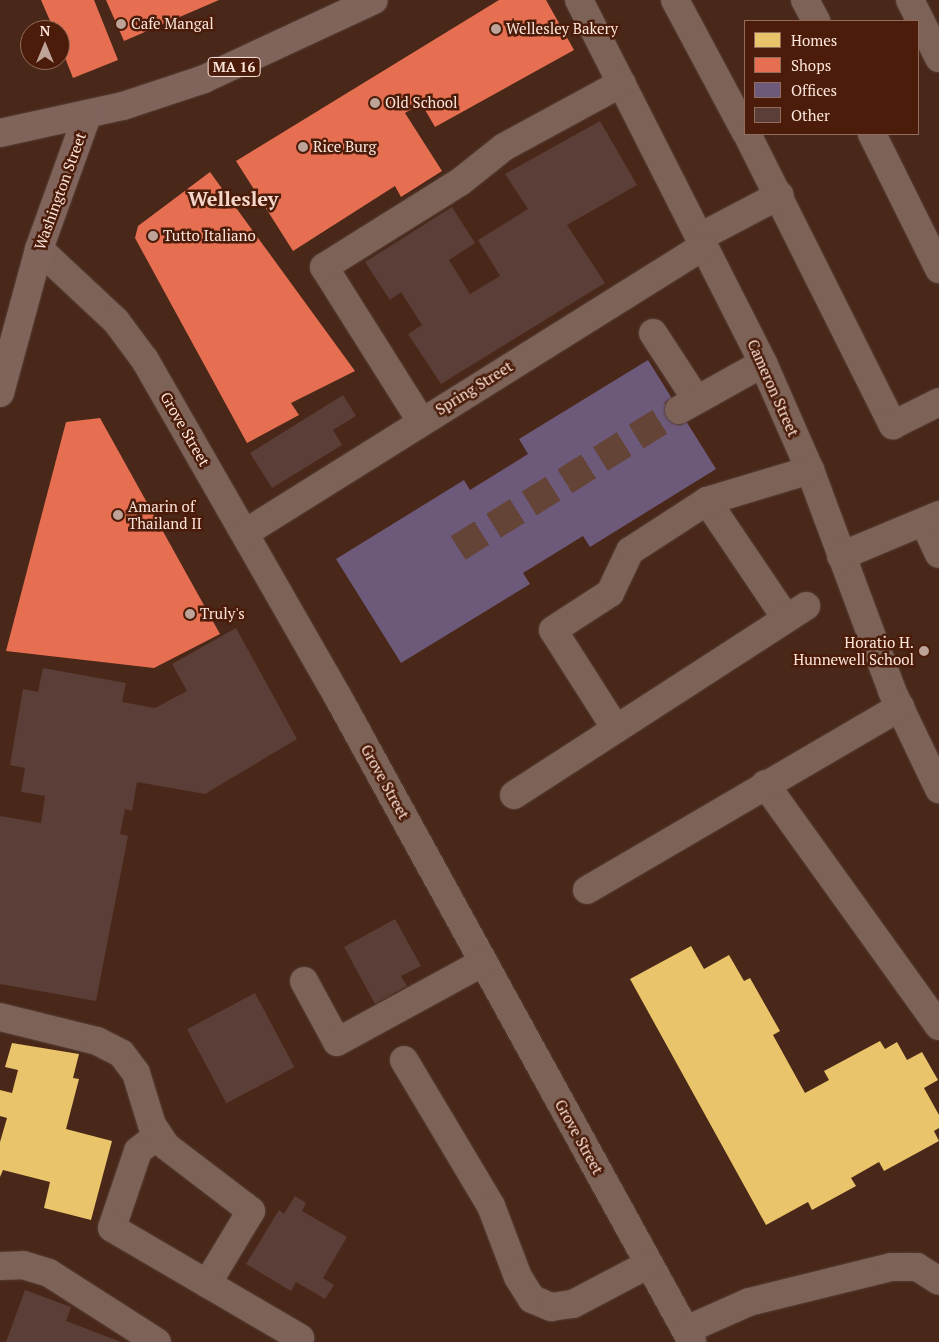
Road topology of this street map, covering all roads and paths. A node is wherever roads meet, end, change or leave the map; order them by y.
1 (374, 0) edge
2 (580, 0) edge
3 (675, 0) edge
4 (805, 0) edge
5 (910, 0) edge
6 (815, 20) edge
7 (939, 58) edge
8 (622, 83) junction
9 (87, 116) junction
10 (744, 128) edge
11 (2, 129) edge
12 (748, 135) edge
13 (872, 135) edge
14 (780, 195) junction
15 (702, 242) junction
16 (39, 249) junction
17 (939, 269) edge
18 (653, 333) dead end
19 (763, 363) junction
20 (0, 393) edge
21 (939, 402) edge
22 (421, 422) junction
23 (810, 470) junction
24 (707, 501) junction
25 (931, 519) edge
26 (245, 533) junction
27 (939, 554) edge
28 (841, 556) junction
29 (900, 706) junction
30 (616, 729) junction
31 (765, 784) junction
32 (939, 788) edge
33 (514, 795) dead end
34 (587, 890) dead end
35 (484, 962) junction
36 (304, 981) dead end
37 (0, 1017) edge
38 (939, 1026) edge
39 (404, 1060) dead end
40 (158, 1136) junction
41 (649, 1264) junction
42 (0, 1266) edge
43 (939, 1281) edge
44 (207, 1284) junction
45 (689, 1336) edge
46 (300, 1338) dead end
47 (157, 1342) edge

1 - 9 main road, Washington Street / MA 16
2 - 8 street, Cameron Street
3 - 10 street
4 - 6 street
5 - 7 street
8 - 15 street, Cameron Street
8 - 22 street
9 - 11 main road
9 - 16 main road, Washington Street
12 - 14 street
13 - 17 street
14 - 15 street, Spring Street
14 - 21 street
15 - 19 street, Cameron Street
15 - 22 street, Spring Street
16 - 20 main road, Washington Street
16 - 26 street, Grove Street
18 - 19 street
19 - 23 street, Cameron Street
22 - 26 street, Spring Street
23 - 24 street
23 - 28 street, Cameron Street
24 - 30 street
24 - 30 street
25 - 27 street
25 - 28 street
26 - 35 street, Grove Street
28 - 29 street, Cameron Street
29 - 31 street
29 - 32 street, Cameron Street
30 - 33 street
31 - 34 street
31 - 38 street
35 - 36 street
35 - 41 street, Grove Street
37 - 40 street
39 - 41 street
40 - 44 street
40 - 44 street
41 - 45 street, Grove Street
42 - 47 street
43 - 45 street
44 - 46 street

